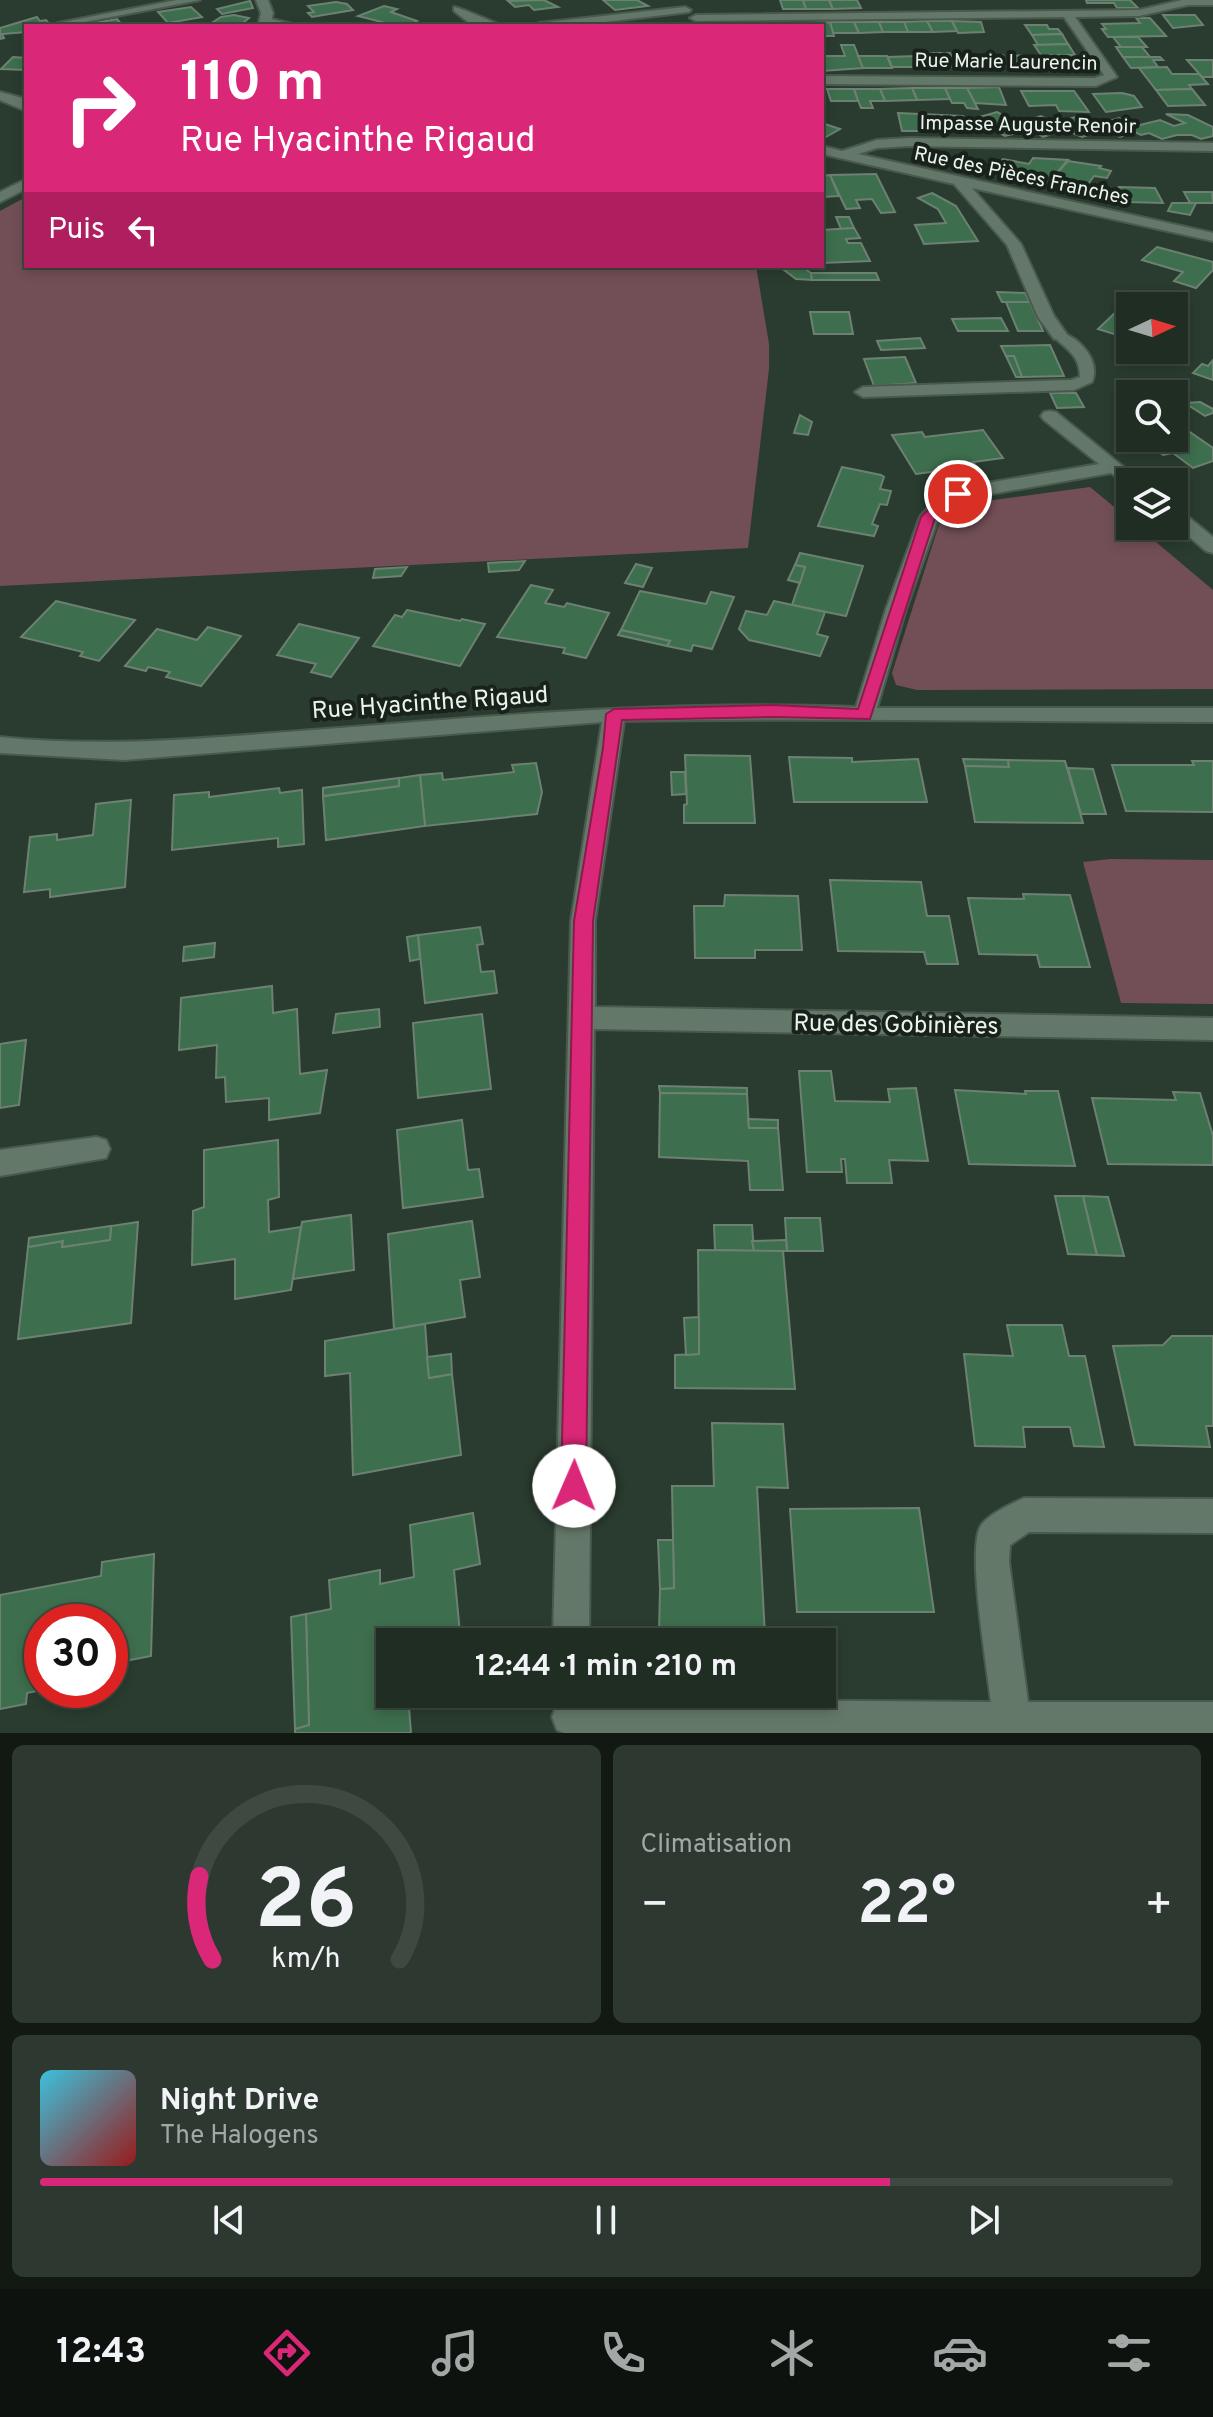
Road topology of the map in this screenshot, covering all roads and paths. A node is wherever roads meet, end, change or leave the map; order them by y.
1 (195, 0) edge
2 (262, 0) edge
3 (672, 0) edge
4 (1213, 2) edge
5 (458, 9) dead end
6 (1067, 14) junction
7 (694, 18) edge
8 (63, 23) dead end
9 (265, 23) edge
10 (488, 24) edge
11 (578, 24) edge
12 (824, 80) edge
13 (0, 96) edge
14 (24, 104) edge
15 (1213, 147) edge
16 (824, 150) edge
17 (843, 155) junction
18 (960, 182) junction
19 (24, 184) edge
20 (0, 198) edge
21 (1213, 237) edge
22 (1060, 336) joint
23 (863, 392) dead end
24 (1050, 416) dead end
25 (1115, 467) joint
26 (1188, 526) edge
27 (1213, 547) edge
28 (614, 714) junction
29 (864, 715) junction
30 (1213, 715) edge
31 (0, 745) edge
32 (580, 1018) junction
33 (1213, 1029) edge
34 (96, 1149) dead end
35 (0, 1163) edge
36 (1213, 1516) edge
37 (571, 1628) edge
38 (570, 1715) edge
39 (1012, 1720) junction
40 (1213, 1720) edge

1 - 8 lane
2 - 9 street
3 - 7 street
4 - 6 street, Rue Marie Laurencin
5 - 10 street
6 - 7 street, Rue Marie Laurencin
6 - 12 street, Rue Marie Laurencin
7 - 11 street, Rue Marie Laurencin
13 - 14 street
15 - 17 street, Impasse Auguste Renoir
16 - 17 street, Rue des Pièces Franches
17 - 18 street, Rue des Pièces Franches
18 - 21 street, Rue des Pièces Franches
18 - 22 street
19 - 20 street
22 - 23 lane
24 - 25 street
25 - 29 street
26 - 27 street
28 - 29 street, Rue Hyacinthe Rigaud
28 - 31 street, Rue Hyacinthe Rigaud
28 - 32 street
29 - 30 street, Rue Hyacinthe Rigaud
32 - 33 street, Rue des Gobinières
32 - 37 street
34 - 35 street
36 - 39 street
38 - 39 street
39 - 40 street

